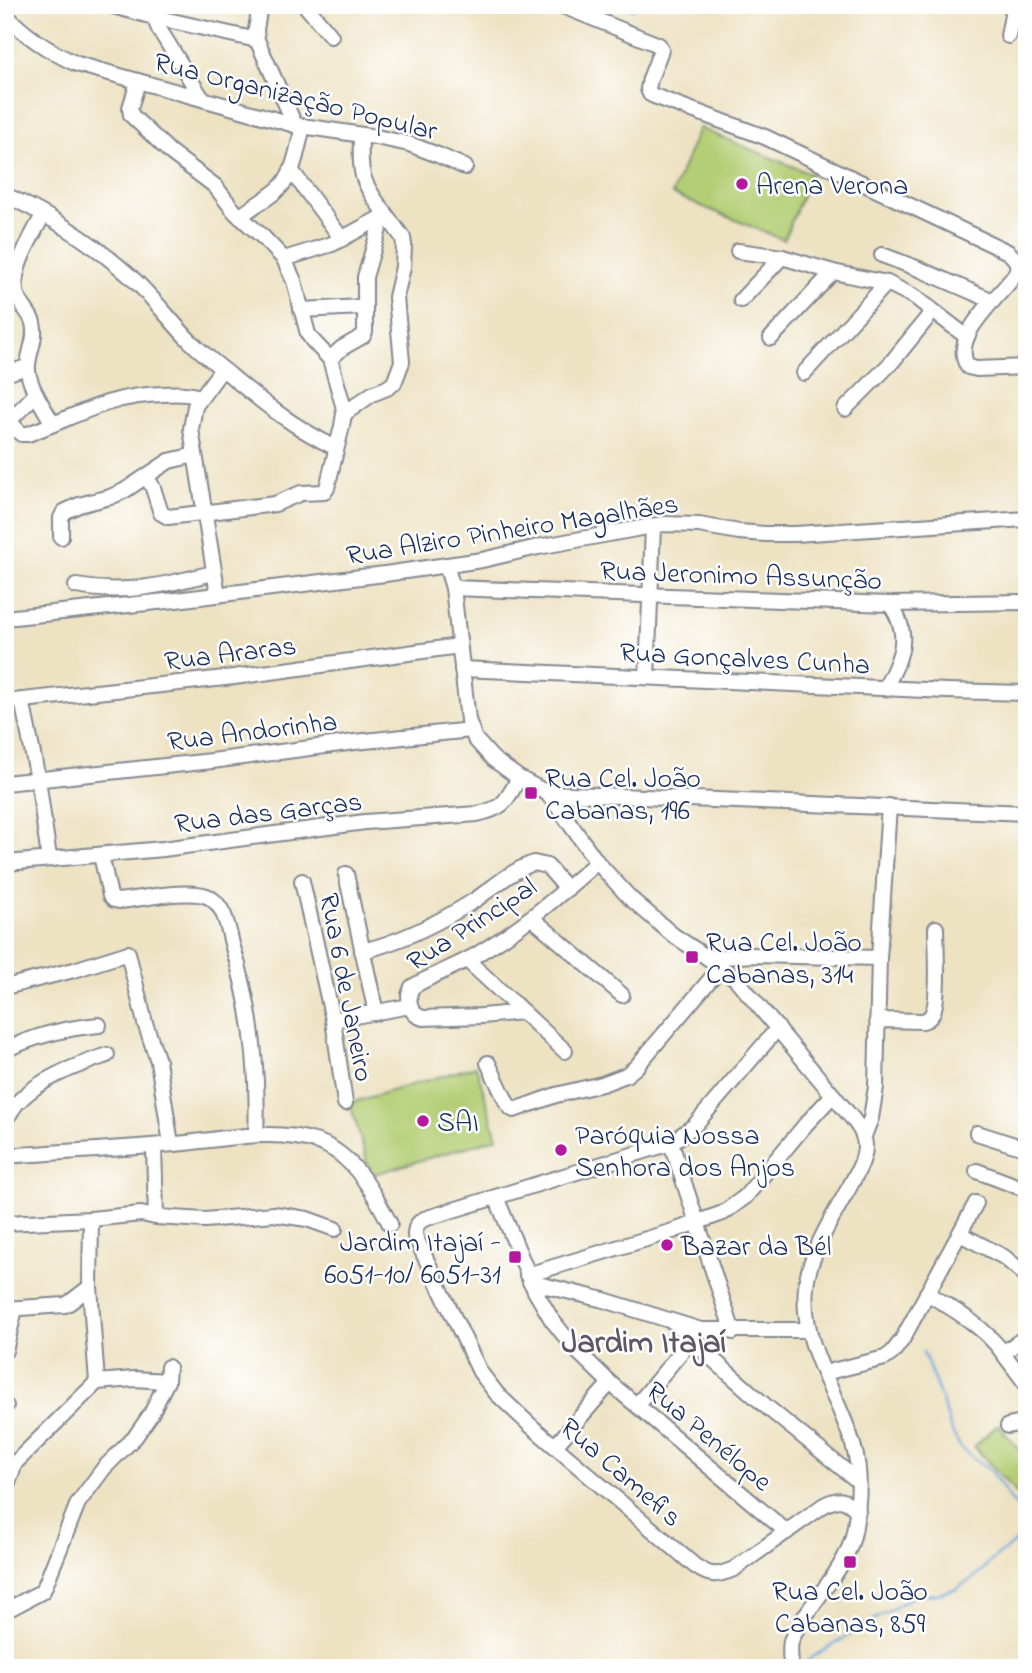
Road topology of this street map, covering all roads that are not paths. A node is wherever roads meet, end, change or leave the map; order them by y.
1 (109, 5) edge
2 (260, 5) edge
3 (305, 5) edge
4 (560, 5) edge
5 (1014, 5) edge
6 (154, 11) edge
7 (5, 14) edge
8 (331, 36) dead end
9 (1008, 36) dead end
10 (257, 40) junction
11 (138, 82) junction
12 (201, 97) junction
13 (299, 126) junction
14 (361, 135) junction
15 (465, 167) dead end
16 (291, 170) junction
17 (5, 195) edge
18 (383, 214) junction
19 (43, 215) junction
20 (240, 217) junction
21 (342, 239) junction
22 (738, 251) dead end
23 (882, 255) dead end
24 (782, 257) junction
25 (284, 259) junction
26 (833, 272) junction
27 (10, 282) edge
28 (887, 283) junction
29 (741, 300) dead end
30 (993, 302) junction
31 (363, 307) junction
32 (301, 310) junction
33 (933, 311) junction
34 (967, 337) junction
35 (771, 338) dead end
36 (330, 359) junction
37 (27, 367) junction
38 (1027, 367) edge
39 (222, 369) junction
40 (803, 373) dead end
41 (5, 374) edge
42 (36, 394) junction
43 (200, 397) junction
44 (845, 409) dead end
45 (344, 414) junction
46 (53, 424) junction
47 (336, 448) junction
48 (195, 455) junction
49 (147, 477) junction
50 (204, 512) junction
51 (1027, 519) edge
52 (653, 526) junction
53 (61, 537) dead end
54 (446, 565) junction
55 (213, 573) junction
56 (76, 586) dead end
57 (453, 588) junction
58 (218, 594) junction
59 (651, 596) junction
60 (1027, 602) edge
61 (890, 604) junction
62 (5, 618) edge
63 (459, 646) junction
64 (462, 669) junction
65 (647, 677) junction
66 (885, 688) junction
67 (1027, 694) edge
68 (22, 700) junction
69 (5, 702) edge
70 (471, 730) junction
71 (519, 778) junction
72 (38, 779) junction
73 (5, 783) edge
74 (547, 793) junction
75 (889, 806) junction
76 (1027, 813) edge
77 (101, 855) junction
78 (49, 859) junction
79 (597, 862) junction
80 (6, 863) edge
81 (346, 874) dead end
82 (302, 881) dead end
83 (567, 888) junction
84 (532, 918) junction
85 (936, 928) dead end
86 (362, 951) junction
87 (754, 955) junction
88 (708, 958) junction
89 (880, 958) junction
90 (467, 960) junction
91 (721, 967) junction
92 (736, 979) junction
93 (5, 987) edge
94 (622, 995) dead end
95 (410, 1006) junction
96 (523, 1012) junction
97 (376, 1013) junction
98 (333, 1020) junction
99 (877, 1020) junction
100 (99, 1025) dead end
101 (778, 1028) junction
102 (5, 1050) edge
103 (565, 1052) dead end
104 (107, 1055) dead end
105 (488, 1063) dead end
106 (833, 1095) junction
107 (345, 1103) dead end
108 (5, 1121) edge
109 (977, 1133) dead end
110 (256, 1135) junction
111 (864, 1136) junction
112 (671, 1143) junction
113 (170, 1144) junction
114 (154, 1146) junction
115 (1027, 1149) edge
116 (5, 1156) edge
117 (977, 1171) dead end
118 (1027, 1190) edge
119 (496, 1197) junction
120 (976, 1203) dead end
121 (156, 1217) junction
122 (91, 1219) junction
123 (5, 1223) edge
124 (698, 1223) junction
125 (390, 1224) dead end
126 (335, 1229) dead end
127 (960, 1234) junction
128 (1027, 1276) edge
129 (528, 1278) junction
130 (90, 1287) junction
131 (927, 1293) junction
132 (10, 1309) edge
133 (676, 1323) junction
134 (809, 1330) junction
135 (733, 1332) junction
136 (1027, 1336) edge
137 (691, 1340) junction
138 (5, 1351) edge
139 (1003, 1353) junction
140 (824, 1373) junction
141 (97, 1382) junction
142 (610, 1383) junction
143 (1027, 1385) edge
144 (637, 1405) junction
145 (1027, 1422) edge
146 (1008, 1426) dead end
147 (555, 1446) junction
148 (10, 1464) edge
149 (858, 1481) junction
150 (5, 1492) edge
151 (858, 1511) junction
152 (787, 1532) junction
153 (5, 1611) edge
154 (791, 1668) edge

1 - 6 street
2 - 10 street
3 - 8 street
4 - 30 street
5 - 9 street
6 - 10 street
6 - 12 street
7 - 11 street, Rua Organização Popular
10 - 13 street
11 - 12 street, Rua Organização Popular
11 - 20 street
12 - 13 street, Rua Organização Popular
13 - 14 street, Rua Organização Popular
13 - 16 street
14 - 15 street, Rua Organização Popular
14 - 18 street
16 - 20 street
16 - 21 street
17 - 19 street
18 - 21 street
18 - 31 street
18 - 45 street
19 - 27 street
19 - 39 street
20 - 25 street
21 - 25 street
22 - 24 street
23 - 30 street
24 - 26 street
24 - 29 street
25 - 32 street
26 - 28 street
26 - 35 street
27 - 37 street
28 - 33 street
28 - 40 street
30 - 34 street
31 - 32 street
31 - 36 street
32 - 36 street
33 - 34 street
33 - 44 street
34 - 38 street
36 - 45 street
37 - 41 street
37 - 42 street
39 - 43 street
39 - 47 street
42 - 46 street
42 - 46 street
43 - 46 street
43 - 48 street
45 - 47 street
47 - 50 street
48 - 49 street
48 - 50 street
49 - 50 street
49 - 53 street
50 - 55 street
51 - 52 street, Rua Alziro Pinheiro Magalhães
52 - 54 street, Rua Alziro Pinheiro Magalhães
52 - 59 street
54 - 57 street
54 - 58 street, Rua Alziro Pinheiro Magalhães
55 - 56 street
55 - 58 street
57 - 59 street, Rua Jeronimo Assunção
57 - 63 street
58 - 62 street, Rua Alziro Pinheiro Magalhães
59 - 61 street, Rua Jeronimo Assunção
59 - 65 street
60 - 61 street, Rua Jeronimo Assunção
61 - 66 street
63 - 64 street
63 - 68 street, Rua Araras
64 - 65 street, Rua Gonçalves Cunha
64 - 70 street
65 - 66 street, Rua Gonçalves Cunha
66 - 67 street, Rua Gonçalves Cunha
68 - 69 street, Rua Araras
68 - 72 street
70 - 71 street
70 - 72 street, Rua Andorinha
71 - 74 street
71 - 77 street, Rua das Garças
72 - 73 street, Rua Andorinha
72 - 78 street
74 - 75 street
74 - 79 street
75 - 76 street
75 - 89 street
77 - 78 street, Rua das Garças
77 - 110 street
78 - 80 street, Rua das Garças
79 - 83 street, Rua Principal
79 - 88 street
81 - 86 street
82 - 98 street, Rua 6 de Janeiro
83 - 84 street, Rua Principal
83 - 86 street
84 - 90 street, Rua Principal
84 - 94 street
85 - 99 street
86 - 97 street
87 - 88 street
87 - 89 street
87 - 92 street
88 - 91 street
89 - 99 street
90 - 95 street, Rua Principal
90 - 96 street
91 - 92 street
91 - 105 street
92 - 101 street
93 - 113 street
95 - 96 street
95 - 97 street, Rua Principal
96 - 103 street
97 - 98 street, Rua Principal
98 - 107 street, Rua 6 de Janeiro
99 - 111 street
100 - 102 street
101 - 106 street
101 - 112 street
104 - 108 street
106 - 111 street
106 - 124 street
109 - 115 street
110 - 113 street
110 - 125 street
111 - 134 street
112 - 119 street
112 - 124 street
113 - 114 street
114 - 116 street
114 - 121 street
117 - 118 street
119 - 129 street, Rua Penélope
119 - 147 street, Rua Camefis
120 - 127 street
121 - 122 street
121 - 126 street
122 - 123 street
122 - 130 street
124 - 129 street
124 - 135 street
127 - 128 street
127 - 131 street
129 - 133 street
129 - 142 street, Rua Penélope
130 - 132 street
130 - 141 street
131 - 139 street
131 - 140 street
132 - 138 street
133 - 135 street
133 - 137 street
134 - 135 street
134 - 140 street
136 - 139 street
137 - 144 street
137 - 149 street
139 - 143 street
140 - 149 street
141 - 148 street
141 - 153 street
142 - 144 street, Rua Penélope
142 - 147 street
144 - 152 street, Rua Penélope
145 - 146 street
147 - 152 street, Rua Camefis
148 - 150 street
149 - 151 street
151 - 152 street, Rua Camefis
151 - 154 street

